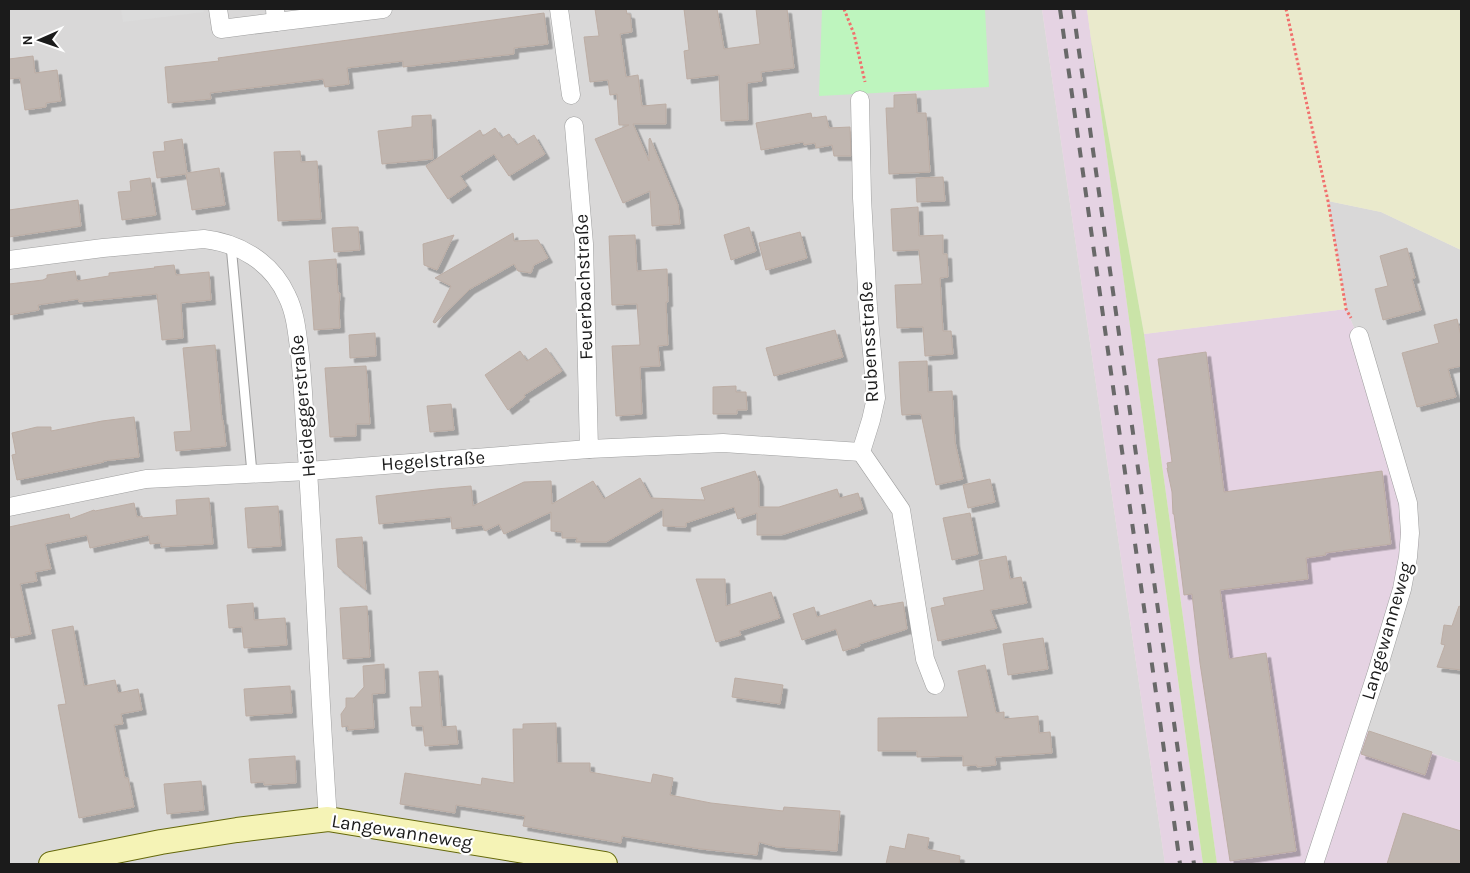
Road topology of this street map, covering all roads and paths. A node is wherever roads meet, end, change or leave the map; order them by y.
1 (218, 9) edge
2 (383, 9) edge
3 (559, 9) edge
4 (844, 9) edge
5 (1286, 9) edge
6 (276, 15) edge
7 (571, 95) dead end
8 (860, 100) joint
9 (574, 126) dead end
10 (231, 244) junction
11 (9, 260) edge
12 (1359, 336) joint
13 (589, 449) junction
14 (861, 452) junction
15 (308, 470) junction
16 (252, 473) junction
17 (9, 507) edge
18 (935, 684) dead end
19 (328, 819) junction
20 (52, 864) edge
21 (605, 864) edge
22 (1314, 864) edge

1 - 6 street
2 - 6 street
3 - 7 street
4 - 8 path
5 - 12 path
8 - 14 street, Rubensstraße
9 - 13 street, Feuerbachstraße
10 - 11 street, Heideggerstraße
10 - 15 street, Heideggerstraße
10 - 16 lane
12 - 22 street, Langewanneweg
13 - 14 street, Hegelstraße
13 - 15 street, Hegelstraße
14 - 18 street
15 - 16 street, Hegelstraße
15 - 19 street, Heideggerstraße
16 - 17 street, Hegelstraße
19 - 20 street, Langewanneweg
19 - 21 street, Langewanneweg

